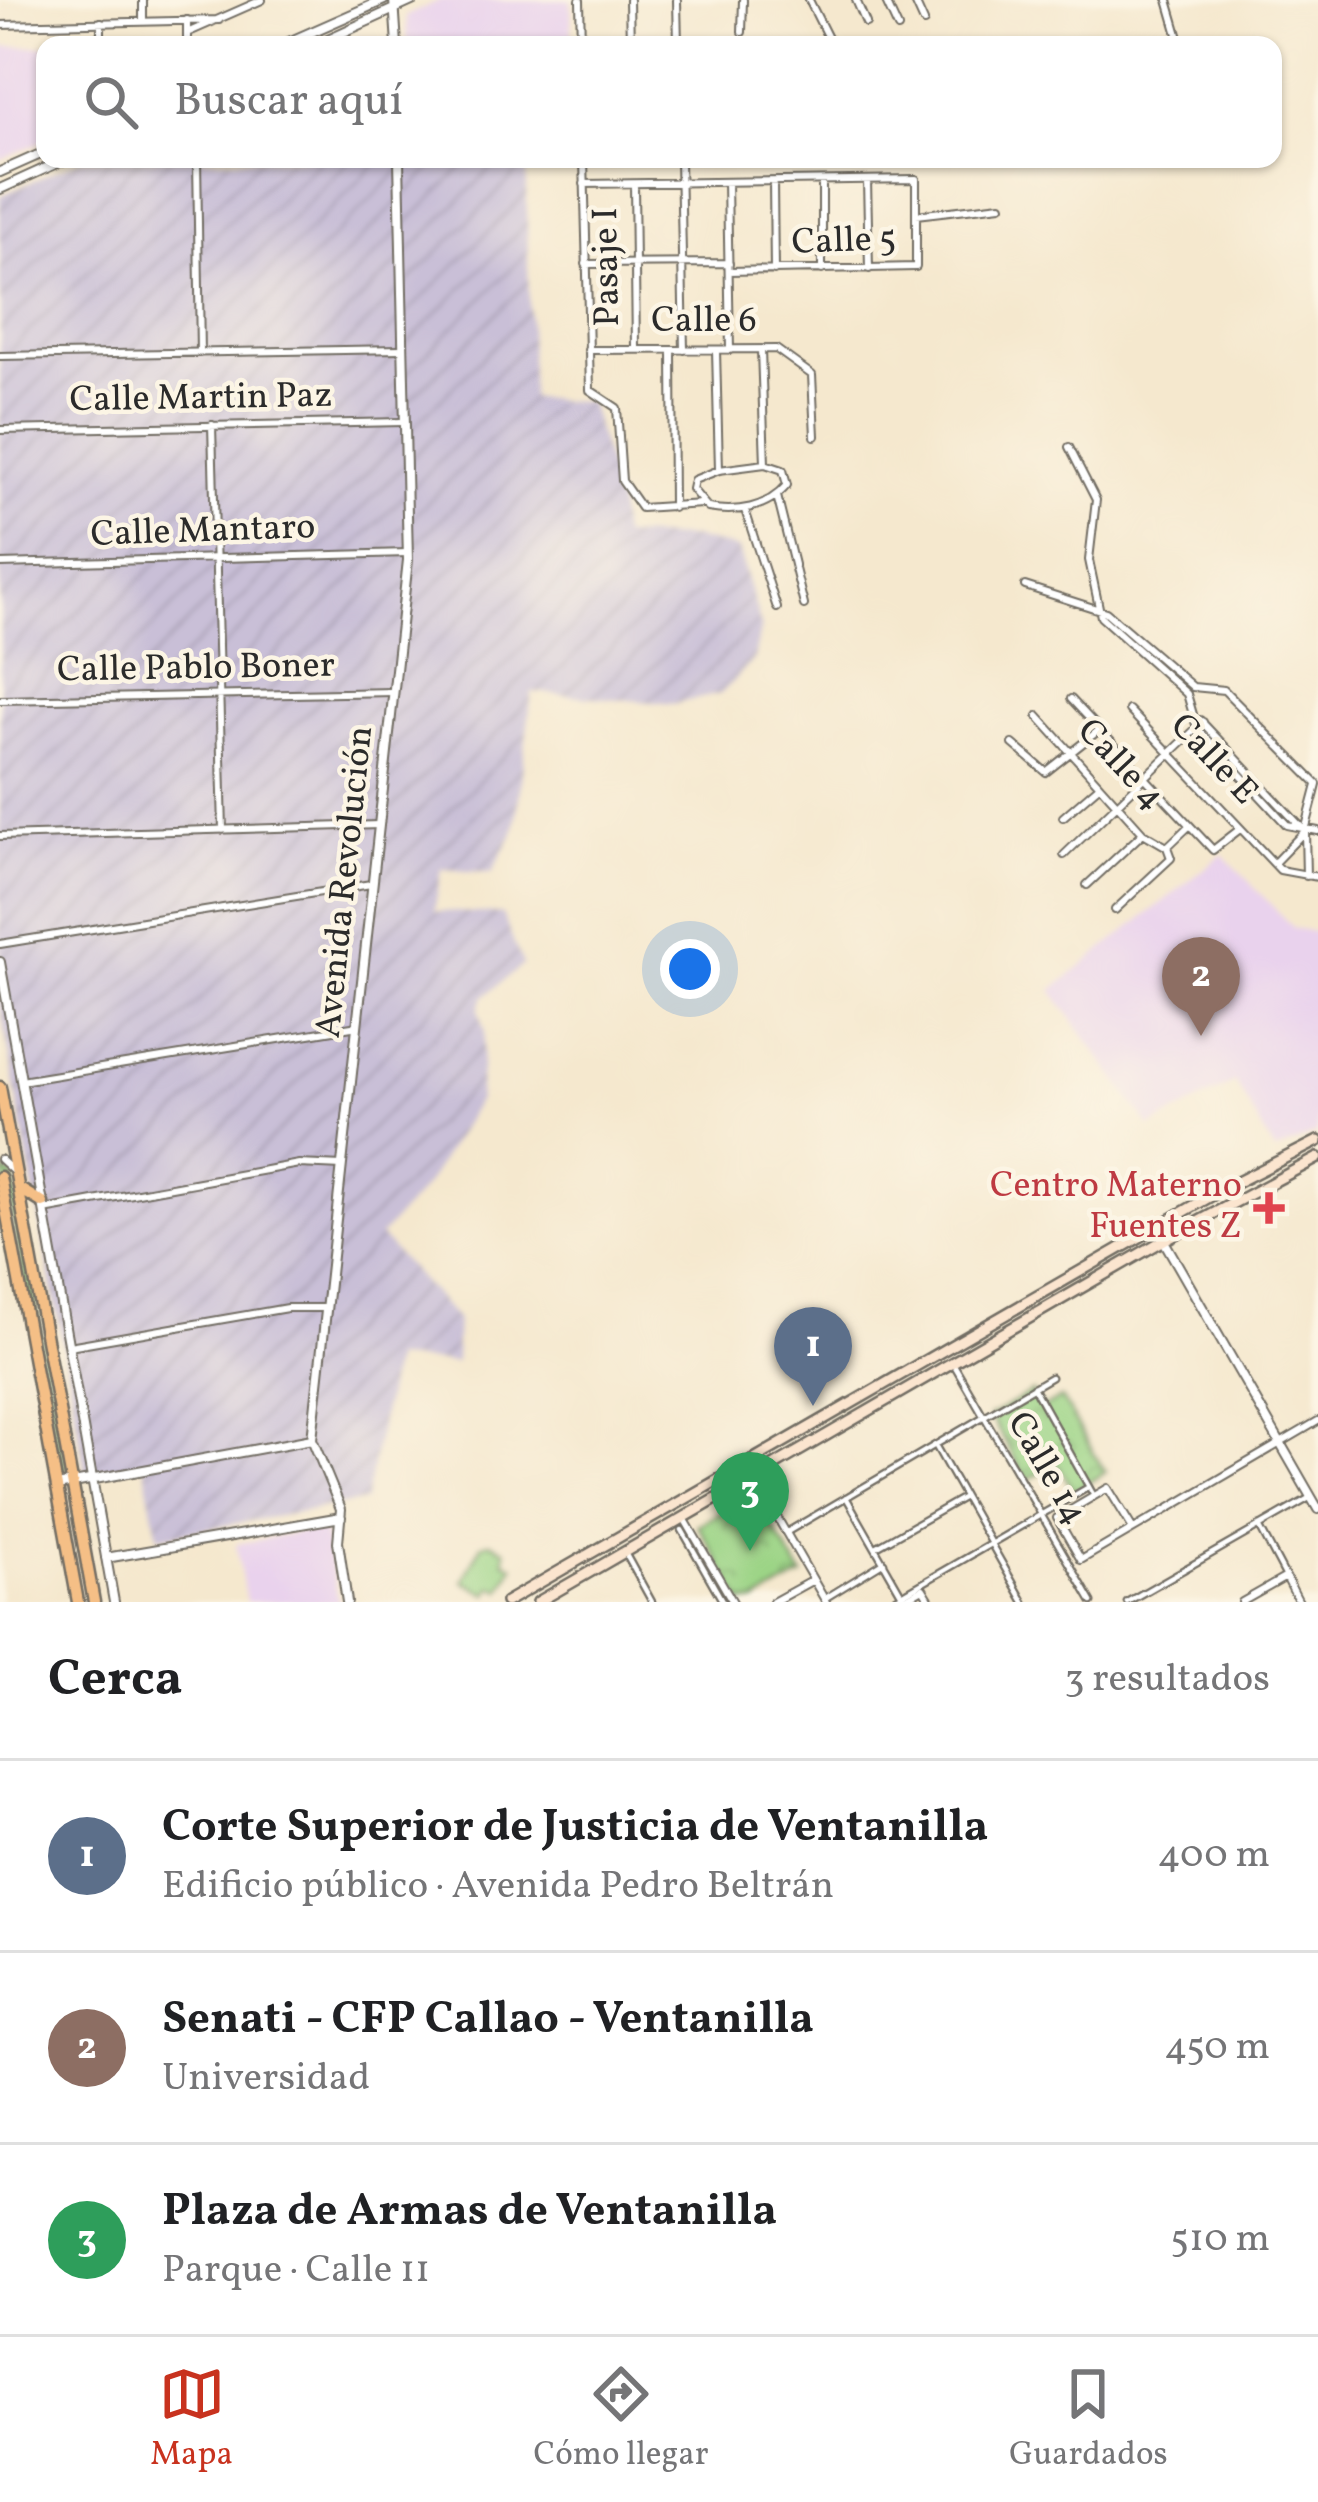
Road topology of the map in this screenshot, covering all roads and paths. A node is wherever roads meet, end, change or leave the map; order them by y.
1 (143, 0) edge
2 (262, 0) edge
3 (384, 0) edge
4 (414, 0) edge
5 (580, 0) edge
6 (629, 0) edge
7 (677, 0) edge
8 (742, 0) edge
9 (809, 0) edge
10 (856, 0) edge
11 (885, 0) edge
12 (914, 0) edge
13 (1168, 0) edge
14 (395, 4) edge
15 (187, 20) junction
16 (219, 20) junction
17 (101, 22) junction
18 (143, 22) junction
19 (924, 22) dead end
20 (866, 23) dead end
21 (0, 25) edge
22 (898, 28) dead end
23 (742, 32) dead end
24 (187, 33) joint
25 (101, 36) edge
26 (302, 36) edge
27 (333, 36) edge
28 (397, 36) edge
29 (581, 36) edge
30 (630, 36) edge
31 (678, 36) edge
32 (827, 36) edge
33 (1178, 36) edge
34 (36, 156) edge
35 (46, 168) edge
36 (197, 168) edge
37 (399, 168) edge
38 (584, 168) edge
39 (680, 168) edge
40 (0, 172) edge
41 (868, 180) junction
42 (822, 181) junction
43 (727, 182) junction
44 (772, 182) junction
45 (681, 183) junction
46 (584, 184) junction
47 (634, 184) junction
48 (0, 189) edge
49 (1001, 206) dead end
50 (916, 215) junction
51 (682, 262) junction
52 (635, 263) junction
53 (586, 264) junction
54 (729, 267) junction
55 (869, 268) junction
56 (822, 270) junction
57 (774, 271) junction
58 (402, 349) junction
59 (588, 350) junction
60 (636, 350) junction
61 (672, 350) junction
62 (684, 350) junction
63 (716, 350) junction
64 (730, 350) junction
65 (761, 350) junction
66 (200, 353) junction
67 (0, 356) edge
68 (404, 422) junction
69 (212, 424) junction
70 (0, 430) edge
71 (815, 436) dead end
72 (1069, 447) dead end
73 (765, 464) junction
74 (719, 470) junction
75 (777, 496) junction
76 (702, 504) junction
77 (674, 508) junction
78 (745, 510) junction
79 (408, 553) junction
80 (215, 559) junction
81 (0, 564) edge
82 (1025, 586) dead end
83 (805, 605) dead end
84 (777, 608) dead end
85 (1096, 608) junction
86 (1190, 691) junction
87 (394, 692) junction
88 (218, 695) junction
89 (1071, 699) dead end
90 (0, 700) edge
91 (1129, 710) dead end
92 (1038, 716) dead end
93 (1200, 725) junction
94 (1099, 730) junction
95 (1013, 744) dead end
96 (1071, 753) junction
97 (1169, 754) junction
98 (1144, 782) junction
99 (1317, 784) edge
100 (1100, 785) junction
101 (1119, 808) junction
102 (1063, 817) dead end
103 (380, 825) junction
104 (1189, 826) junction
105 (223, 830) junction
106 (1240, 830) junction
107 (1305, 831) junction
108 (1318, 832) edge
109 (1143, 833) junction
110 (0, 836) edge
111 (1167, 847) junction
112 (1064, 855) dead end
113 (1273, 864) junction
114 (1306, 876) junction
115 (1318, 877) edge
116 (371, 884) junction
117 (1087, 886) dead end
118 (1115, 910) dead end
119 (0, 944) edge
120 (0, 962) edge
121 (358, 1026) junction
122 (21, 1081) junction
123 (0, 1087) edge
124 (1318, 1141) edge
125 (1318, 1158) edge
126 (0, 1159) edge
127 (342, 1166) junction
128 (16, 1174) junction
129 (0, 1177) edge
130 (20, 1189) junction
131 (44, 1206) junction
132 (1156, 1227) junction
133 (1164, 1240) junction
134 (328, 1309) junction
135 (69, 1346) junction
136 (953, 1363) junction
137 (1051, 1376) dead end
138 (1033, 1387) junction
139 (860, 1398) junction
140 (868, 1412) junction
141 (984, 1416) junction
142 (1318, 1421) edge
143 (312, 1439) junction
144 (1279, 1444) junction
145 (934, 1445) junction
146 (746, 1464) junction
147 (754, 1478) junction
148 (92, 1480) junction
149 (73, 1484) junction
150 (57, 1486) junction
151 (1089, 1487) junction
152 (1314, 1495) edge
153 (1094, 1496) junction
154 (846, 1497) junction
155 (964, 1498) junction
156 (1318, 1509) edge
157 (1041, 1515) junction
158 (342, 1516) junction
159 (683, 1524) junction
160 (1259, 1526) junction
161 (1132, 1529) junction
162 (786, 1533) junction
163 (991, 1544) junction
164 (876, 1547) junction
165 (625, 1553) junction
166 (106, 1558) junction
167 (884, 1562) junction
168 (1286, 1577) junction
169 (813, 1580) junction
170 (901, 1599) edge
171 (825, 1600) edge
172 (78, 1602) edge
173 (97, 1602) edge
174 (114, 1602) edge
175 (347, 1602) edge
176 (506, 1602) edge
177 (538, 1602) edge
178 (652, 1602) edge
179 (723, 1602) edge
180 (734, 1602) edge
181 (772, 1602) edge
182 (890, 1602) edge
183 (931, 1602) edge
184 (1024, 1602) edge
185 (1092, 1602) edge
186 (1126, 1602) edge
187 (1242, 1602) edge
188 (1299, 1602) edge

1 - 18 street
2 - 16 street
3 - 26 street
4 - 14 street
5 - 29 street
6 - 30 street
7 - 31 street
8 - 23 street
9 - 32 street
10 - 20 street
11 - 22 street
12 - 19 street
13 - 33 street
14 - 27 street
14 - 28 street
15 - 16 street
15 - 18 street
15 - 24 street
16 - 24 street
17 - 18 street
17 - 21 street
17 - 25 street
34 - 40 street
35 - 48 street
36 - 66 street
37 - 58 street, Avenida Revolución
38 - 46 street
39 - 45 street
41 - 42 street
41 - 50 street
41 - 55 street
42 - 44 street
42 - 56 street
43 - 44 street
43 - 45 street
43 - 54 street
44 - 57 street, Calle 5
45 - 47 street
45 - 51 street
46 - 47 street
46 - 53 street
47 - 52 street, Pasaje I
49 - 50 street
50 - 55 street, Calle 5
51 - 52 street, Calle 5
51 - 54 street, Calle 5
51 - 62 street
52 - 53 street, Calle 5
52 - 60 street, Pasaje I
53 - 59 street
54 - 57 street, Calle 5
54 - 64 street
55 - 56 street, Calle 5
56 - 57 street, Calle 5
58 - 66 street
58 - 68 street, Avenida Revolución
59 - 60 street, Calle 6
59 - 77 street
60 - 61 street, Calle 6
61 - 62 street, Calle 6
61 - 77 street
62 - 63 street, Calle 6
63 - 64 street, Calle 6
63 - 74 street
64 - 65 street, Calle 6
65 - 71 street, Calle 6
65 - 73 street
66 - 67 street
68 - 69 street, Calle Martin Paz
68 - 79 street, Avenida Revolución
69 - 70 street, Calle Martin Paz
69 - 80 street
72 - 85 street
73 - 74 street
73 - 75 street
74 - 76 street
75 - 78 street
75 - 83 street
76 - 77 street
76 - 78 street
78 - 84 street
79 - 80 street, Calle Mantaro
79 - 87 street, Avenida Revolución
80 - 81 street, Calle Mantaro
80 - 88 street
82 - 85 street
85 - 86 street
85 - 86 street
86 - 93 street
86 - 99 street
87 - 88 street, Calle Pablo Boner
87 - 103 street, Avenida Revolución
88 - 90 street, Calle Pablo Boner
88 - 105 street
89 - 94 street
91 - 97 street, Calle E
92 - 96 street, Calle 4
93 - 97 street
93 - 107 street
94 - 96 street
94 - 98 street
95 - 96 street
96 - 100 street, Calle 4
97 - 98 street
97 - 106 street, Calle E
98 - 101 street
98 - 104 street
99 - 107 street
100 - 101 street, Calle 4
100 - 102 street
101 - 109 street, Calle 4
101 - 112 street
103 - 105 street
103 - 116 street, Avenida Revolución
104 - 106 street
104 - 111 street
105 - 110 street
106 - 113 street, Calle E
107 - 108 street
107 - 113 street
107 - 114 street
109 - 111 street, Calle 4
109 - 117 street
111 - 118 street
113 - 114 street, Calle E
114 - 115 street, Calle E
116 - 119 street
116 - 121 street, Avenida Revolución
120 - 122 street
121 - 122 street
121 - 127 street, Avenida Revolución
122 - 131 street
123 - 128 highway
124 - 132 main road
125 - 133 main road
126 - 128 street
127 - 131 street
127 - 134 street, Avenida Revolución
128 - 130 highway
129 - 150 highway
130 - 131 highway
130 - 149 highway
131 - 135 street
132 - 133 street
132 - 139 main road
133 - 136 main road
133 - 144 street
134 - 135 street
134 - 143 street, Avenida Revolución
135 - 148 street
136 - 140 main road
136 - 141 street, Calle 14
137 - 138 street
138 - 141 street
138 - 151 street
139 - 140 main road
139 - 146 main road
140 - 147 main road
141 - 145 street
141 - 157 street, Calle 14
142 - 144 street
143 - 148 street
143 - 158 street, Avenida Revolución
144 - 152 street
144 - 161 street
145 - 154 street
145 - 155 street
146 - 147 street
146 - 176 main road
147 - 159 main road
147 - 162 street
148 - 149 street
148 - 166 street
149 - 150 street
149 - 173 highway
150 - 172 highway
151 - 153 street
151 - 157 street
152 - 156 street
152 - 160 street
153 - 161 street
153 - 161 street, Calle 14
154 - 162 street
154 - 164 street
155 - 163 street
155 - 164 street
157 - 163 street
157 - 185 street, Calle 14
158 - 166 street
158 - 175 street, Avenida Revolución
159 - 165 main road
159 - 179 street
159 - 180 street
160 - 168 street
160 - 186 street
162 - 169 street
163 - 170 street
163 - 184 street
164 - 167 street
165 - 177 main road
165 - 178 street
166 - 174 street
167 - 170 street
167 - 171 street
168 - 187 street
168 - 188 street
169 - 171 street
169 - 181 street
170 - 182 street
170 - 183 street

